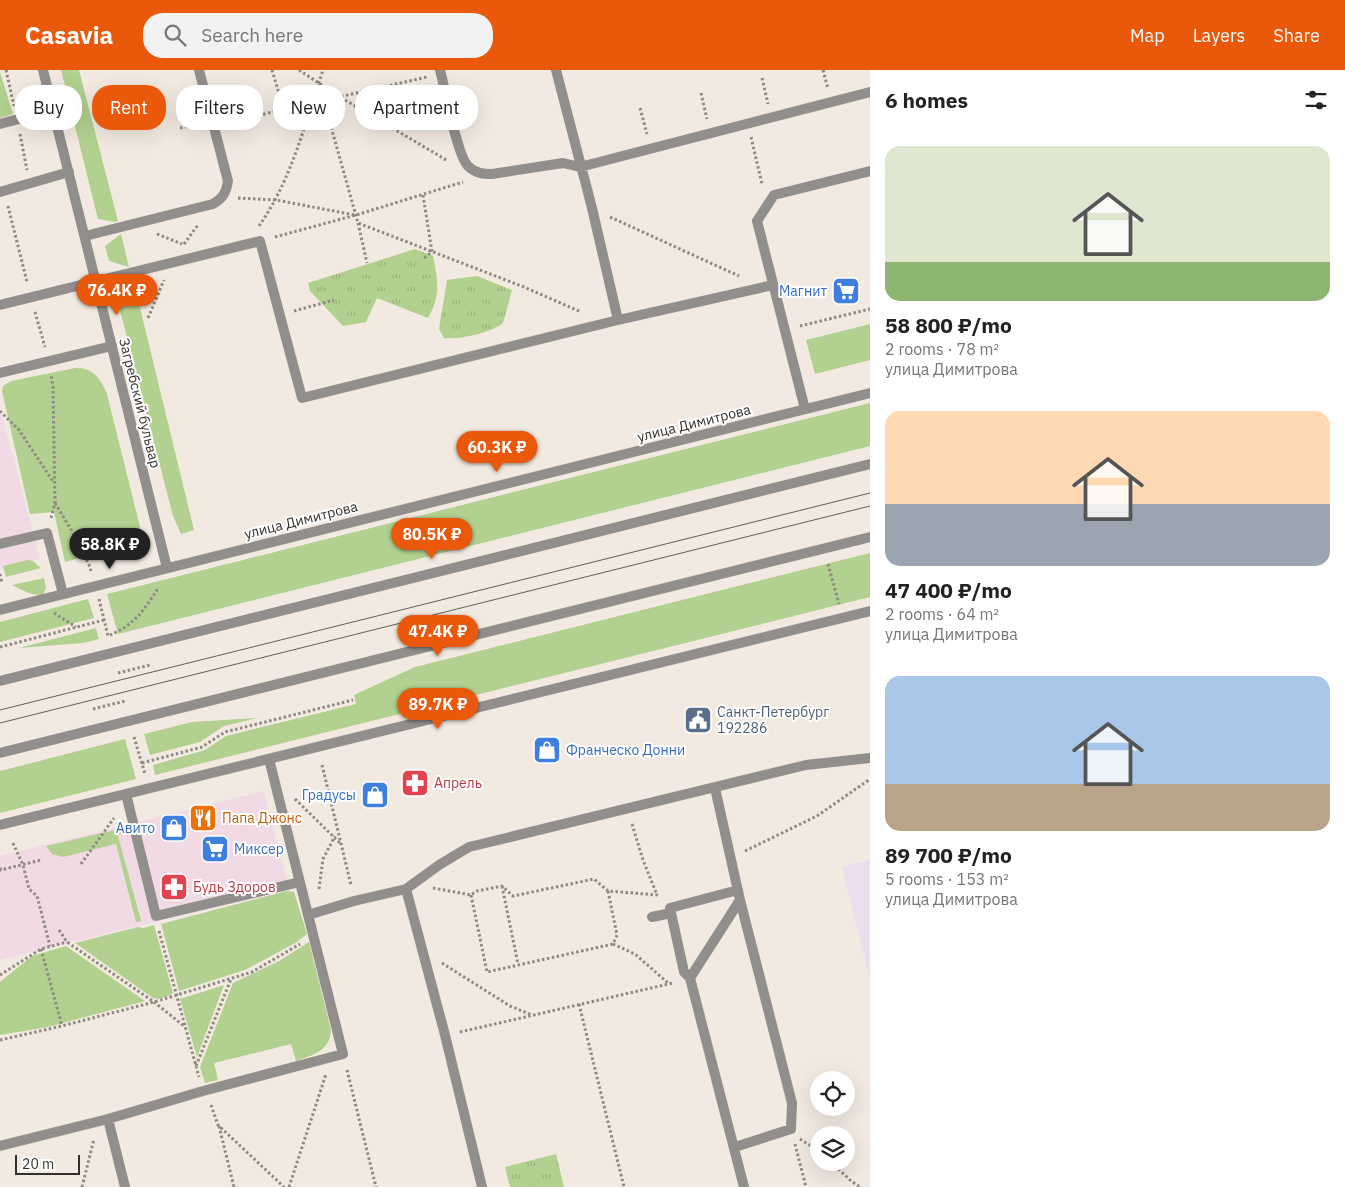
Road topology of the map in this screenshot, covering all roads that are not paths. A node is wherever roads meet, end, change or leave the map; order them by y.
1 (43, 70) edge
2 (199, 70) edge
3 (556, 70) edge
4 (440, 72) edge
5 (47, 85) edge
6 (870, 92) edge
7 (15, 120) edge
8 (0, 124) edge
9 (58, 130) edge
10 (580, 167) junction
11 (870, 171) edge
12 (69, 172) junction
13 (0, 192) edge
14 (85, 236) junction
15 (96, 280) junction
16 (769, 286) junction
17 (0, 305) edge
18 (618, 320) junction
19 (112, 346) junction
20 (0, 373) edge
21 (870, 393) edge
22 (805, 409) junction
23 (870, 464) edge
24 (870, 537) edge
25 (0, 544) edge
26 (167, 568) junction
27 (62, 594) junction
28 (0, 610) edge
29 (870, 611) edge
30 (0, 681) edge
31 (0, 753) edge
32 (870, 758) edge
33 (270, 759) junction
34 (715, 788) junction
35 (126, 794) junction
36 (0, 825) edge
37 (300, 882) junction
38 (406, 889) junction
39 (739, 895) junction
40 (670, 910) junction
41 (308, 915) junction
42 (652, 917) dead end
43 (690, 978) junction
44 (103, 1120) junction
45 (0, 1146) edge
46 (735, 1147) junction
47 (125, 1187) edge
48 (482, 1187) edge
49 (744, 1187) edge

1 - 5 street, Загребский бульвар
2 - 14 street
3 - 10 street
4 - 10 street
6 - 10 street
7 - 8 street
9 - 12 street, Загребский бульвар
10 - 18 street
11 - 16 street
12 - 13 street
12 - 14 street, Загребский бульвар
14 - 15 street, Загребский бульвар
15 - 17 street
15 - 18 street
15 - 19 street, Загребский бульвар
16 - 18 street
16 - 22 street
19 - 20 street
19 - 26 street, Загребский бульвар
21 - 22 street, улица Димитрова
22 - 26 street, улица Димитрова
23 - 30 street
24 - 31 street
25 - 27 street
26 - 27 street, улица Димитрова
27 - 28 street, улица Димитрова
29 - 33 street
32 - 34 street
33 - 35 street
33 - 37 street
34 - 38 street
34 - 39 street
35 - 36 street
35 - 37 street
37 - 41 street
38 - 41 street
38 - 48 street
39 - 40 street
39 - 43 street
39 - 46 street
40 - 42 street
40 - 43 street
41 - 44 street
43 - 46 street
44 - 45 street
44 - 47 street
46 - 49 street

